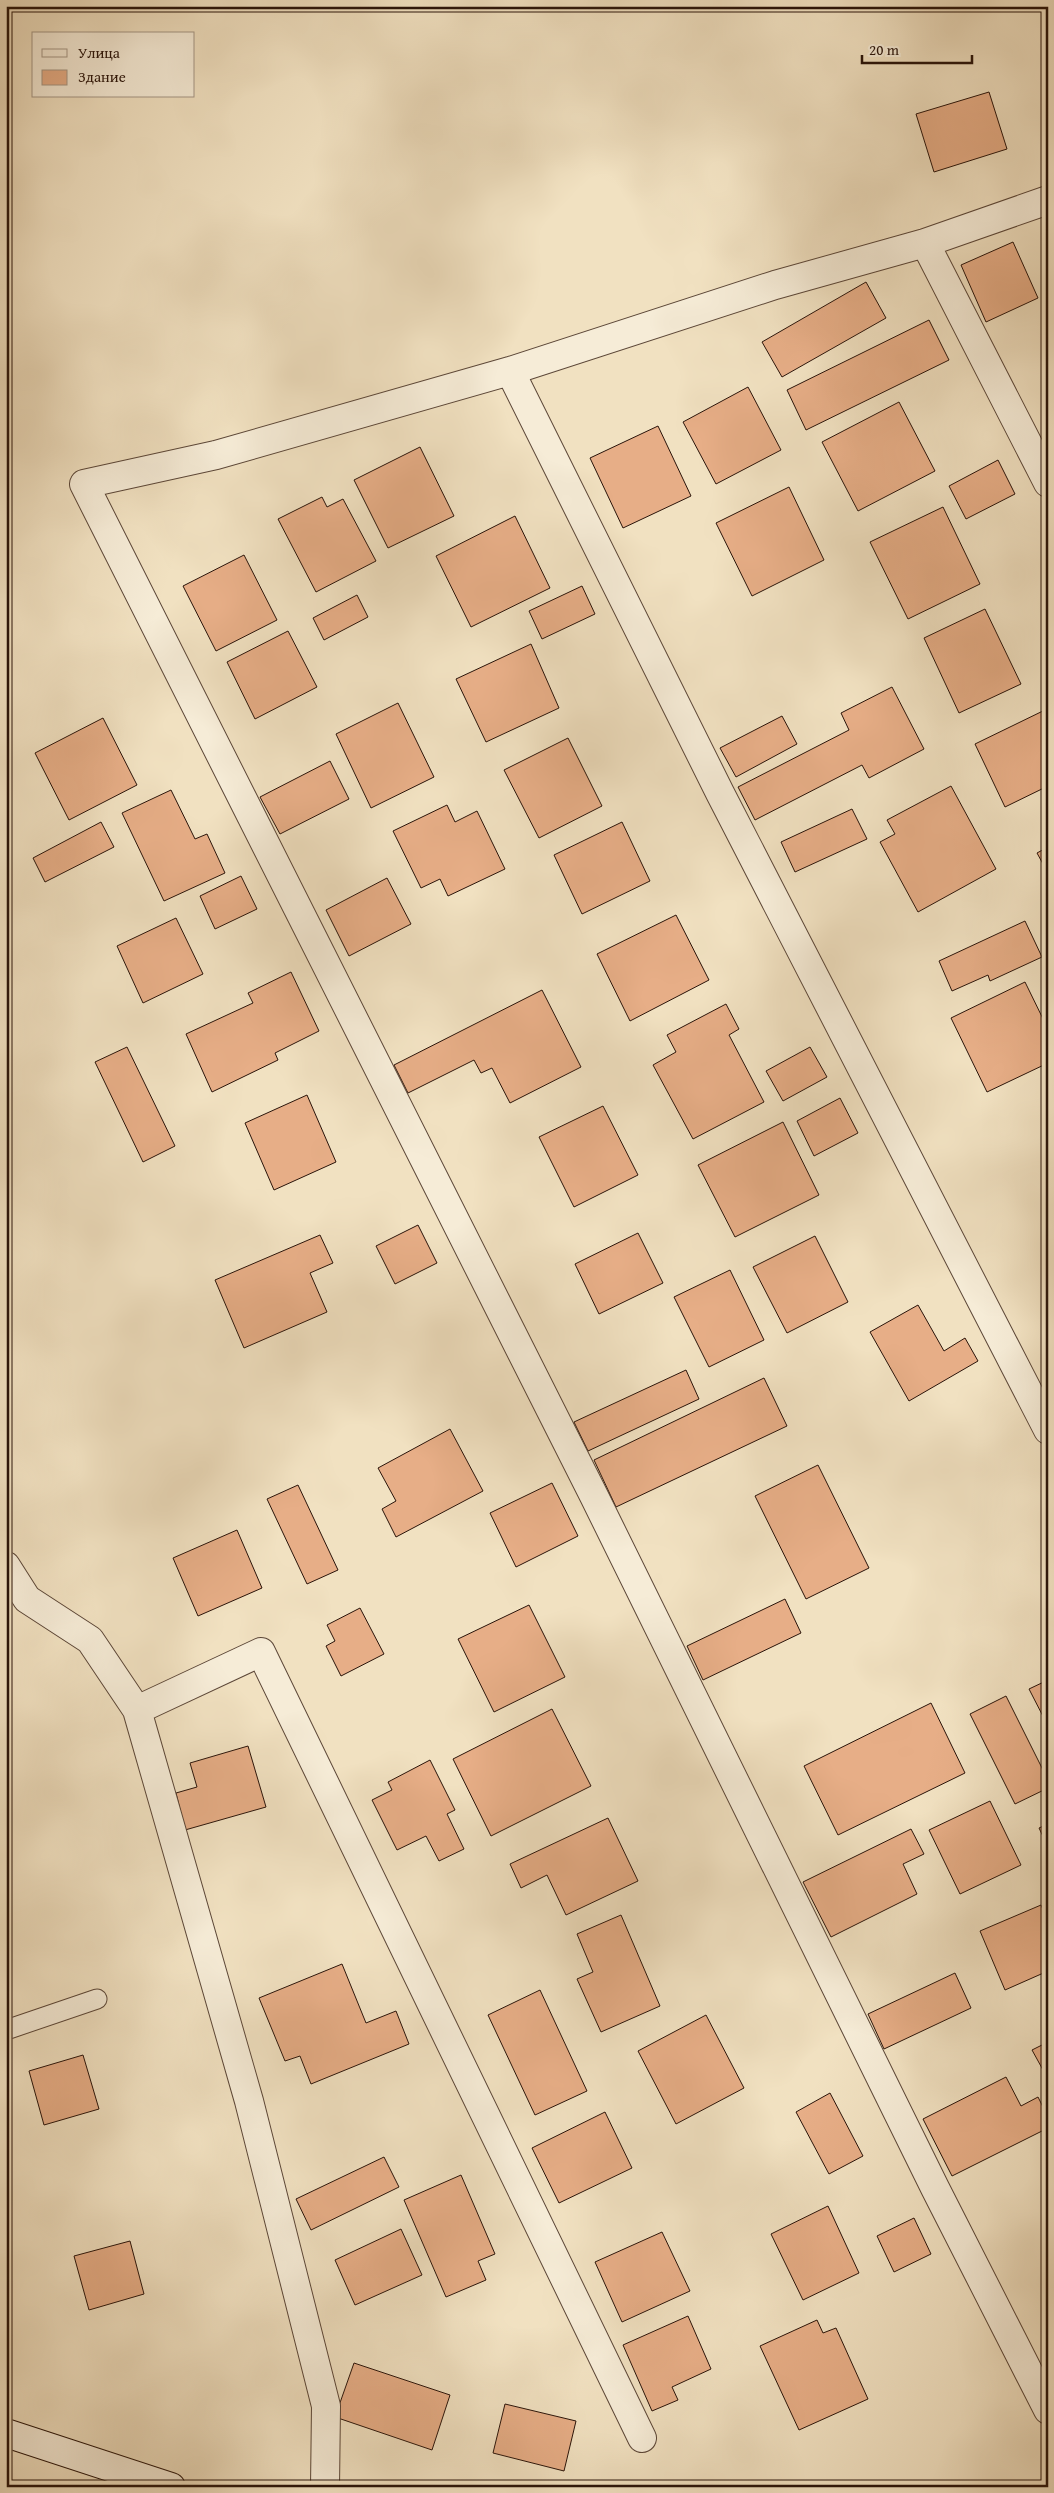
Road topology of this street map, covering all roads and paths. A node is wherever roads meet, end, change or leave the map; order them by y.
1 (1048, 200) edge
2 (925, 243) junction
3 (510, 371) junction
4 (1048, 484) edge
5 (1048, 1430) edge
6 (10, 1581) edge
7 (137, 1710) junction
8 (97, 1999) dead end
9 (6, 2030) edge
10 (1048, 2410) edge
11 (6, 2433) edge
12 (642, 2438) dead end
13 (172, 2487) edge
14 (325, 2487) edge

1 - 2 street
2 - 3 street
2 - 4 street
3 - 5 street
3 - 10 street
6 - 7 street
7 - 12 street
7 - 14 street
8 - 9 lane
11 - 13 street

